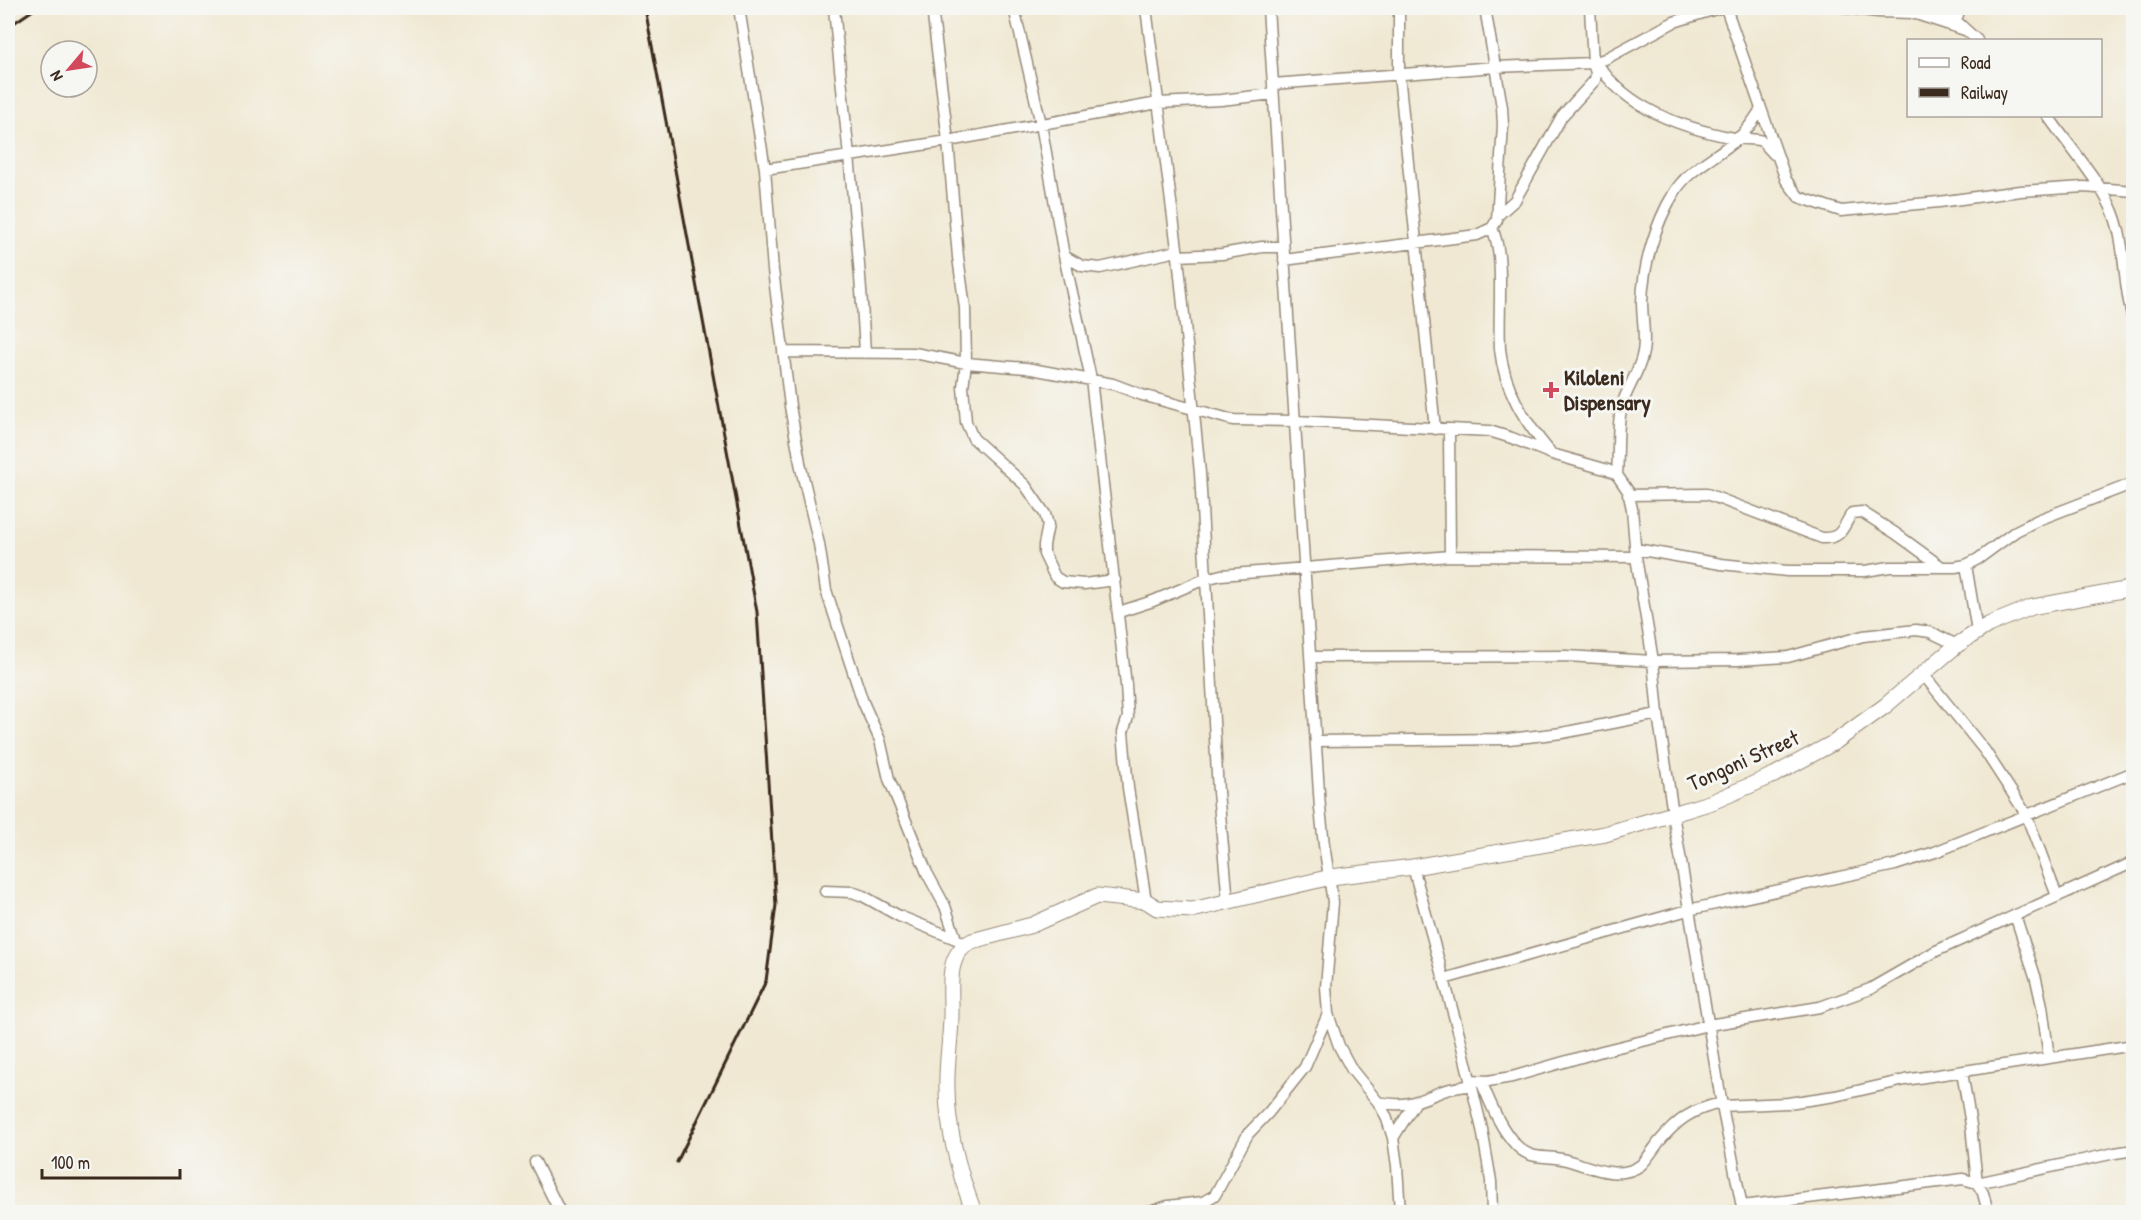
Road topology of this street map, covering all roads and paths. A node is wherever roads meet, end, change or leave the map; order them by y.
1 (739, 8) edge
2 (834, 8) edge
3 (932, 8) edge
4 (1014, 8) edge
5 (1146, 8) edge
6 (1268, 8) edge
7 (1399, 8) edge
8 (1485, 8) edge
9 (1590, 8) edge
10 (1719, 8) edge
11 (1726, 8) edge
12 (1845, 8) edge
13 (1934, 8) edge
14 (1958, 8) edge
15 (1955, 20) junction
16 (1965, 30) junction
17 (1976, 39) edge
18 (1595, 63) junction
19 (1495, 67) junction
20 (1399, 74) junction
21 (1273, 89) junction
22 (1158, 103) junction
23 (1761, 109) junction
24 (2049, 117) edge
25 (1041, 124) junction
26 (1737, 139) junction
27 (948, 141) junction
28 (848, 158) junction
29 (1781, 164) junction
30 (765, 169) junction
31 (2100, 189) junction
32 (2133, 191) edge
33 (1497, 216) junction
34 (1492, 228) junction
35 (1416, 242) junction
36 (1282, 247) junction
37 (1178, 254) junction
38 (1064, 256) junction
39 (1284, 260) junction
40 (2133, 322) edge
41 (783, 351) junction
42 (865, 353) junction
43 (966, 363) junction
44 (1091, 379) junction
45 (1194, 410) junction
46 (1295, 421) junction
47 (1435, 429) junction
48 (1449, 430) junction
49 (1552, 454) junction
50 (1617, 475) junction
51 (2133, 483) edge
52 (1628, 495) junction
53 (1636, 553) junction
54 (1450, 556) junction
55 (1966, 565) junction
56 (1942, 567) junction
57 (1304, 568) junction
58 (1205, 579) junction
59 (1115, 580) junction
60 (2133, 590) edge
61 (1119, 612) junction
62 (1977, 631) junction
63 (1957, 645) junction
64 (1311, 657) junction
65 (1653, 661) junction
66 (1923, 674) junction
67 (1658, 714) junction
68 (1317, 741) junction
69 (2133, 772) edge
70 (1672, 814) junction
71 (2026, 814) junction
72 (2133, 862) edge
73 (1413, 867) junction
74 (1331, 877) junction
75 (825, 891) dead end
76 (2056, 896) junction
77 (1146, 901) junction
78 (1228, 902) junction
79 (1688, 910) junction
80 (2015, 915) junction
81 (960, 941) junction
82 (1444, 979) junction
83 (1328, 1014) junction
84 (1708, 1025) junction
85 (2133, 1045) edge
86 (2049, 1058) junction
87 (1962, 1072) junction
88 (1475, 1082) junction
89 (1378, 1102) junction
90 (1415, 1103) junction
91 (1722, 1104) junction
92 (1393, 1138) junction
93 (2133, 1150) edge
94 (535, 1162) dead end
95 (1977, 1183) junction
96 (1742, 1209) edge
97 (560, 1212) edge
98 (974, 1212) edge
99 (1150, 1212) edge
100 (1400, 1212) edge
101 (1492, 1212) edge
102 (1988, 1212) edge

1 - 30 street
2 - 28 street
3 - 27 street
4 - 25 street
5 - 22 street
6 - 21 street
7 - 20 street
8 - 19 street
9 - 18 street
10 - 18 street
11 - 23 street
12 - 16 street
13 - 15 street
14 - 15 street
15 - 16 street
16 - 17 street
18 - 19 street
18 - 26 street
18 - 33 street
19 - 20 street
19 - 33 street
20 - 21 street
20 - 35 street
21 - 22 street
21 - 36 street
22 - 25 street
22 - 37 street
23 - 26 street
23 - 29 street
24 - 31 street
25 - 27 street
25 - 38 street
26 - 29 street
26 - 50 street
27 - 28 street
27 - 43 street
28 - 30 street
28 - 42 street
29 - 31 street
30 - 41 street
31 - 32 street
31 - 40 street
33 - 34 street
34 - 35 street
34 - 49 street
35 - 39 street
35 - 47 street
36 - 37 street
36 - 39 street
37 - 38 street
37 - 45 street
38 - 44 street
39 - 46 street
41 - 42 street
41 - 81 street
42 - 43 street
43 - 44 street
43 - 59 street
44 - 45 street
44 - 59 street
45 - 46 street
45 - 58 street
46 - 47 street
46 - 57 street
47 - 48 street
48 - 49 street
48 - 54 street
49 - 50 street
50 - 52 street
51 - 55 street
52 - 53 street
52 - 56 street
53 - 54 street
53 - 56 street
53 - 65 street
54 - 57 street
55 - 56 street
55 - 62 street
57 - 58 street
57 - 64 street
58 - 61 street
58 - 78 street
59 - 61 street
60 - 62 street, Tongoni Street
61 - 77 street
62 - 63 street, Tongoni Street
63 - 65 street
63 - 66 street, Tongoni Street
64 - 65 street
64 - 68 street
65 - 67 street
66 - 70 street, Tongoni Street
66 - 71 street
67 - 68 street
67 - 70 street
68 - 74 street
69 - 71 street
70 - 73 street, Tongoni Street
70 - 79 street
71 - 76 street
71 - 79 street
72 - 76 street
73 - 74 street, Tongoni Street
73 - 82 street
74 - 78 street, Tongoni Street
74 - 83 street
75 - 81 street
76 - 80 street
77 - 78 street, Tongoni Street
77 - 81 street, Tongoni Street
79 - 82 street
79 - 84 street
80 - 84 street
80 - 86 street
81 - 98 street
82 - 88 street
83 - 89 street
83 - 99 street
84 - 88 street
84 - 91 street
85 - 86 street
86 - 87 street
87 - 91 street
87 - 95 street
88 - 90 street
88 - 91 street
88 - 101 street
89 - 90 street
89 - 92 street
90 - 92 street
91 - 96 street
92 - 100 street
93 - 95 street
94 - 97 street
95 - 96 street
95 - 102 street

